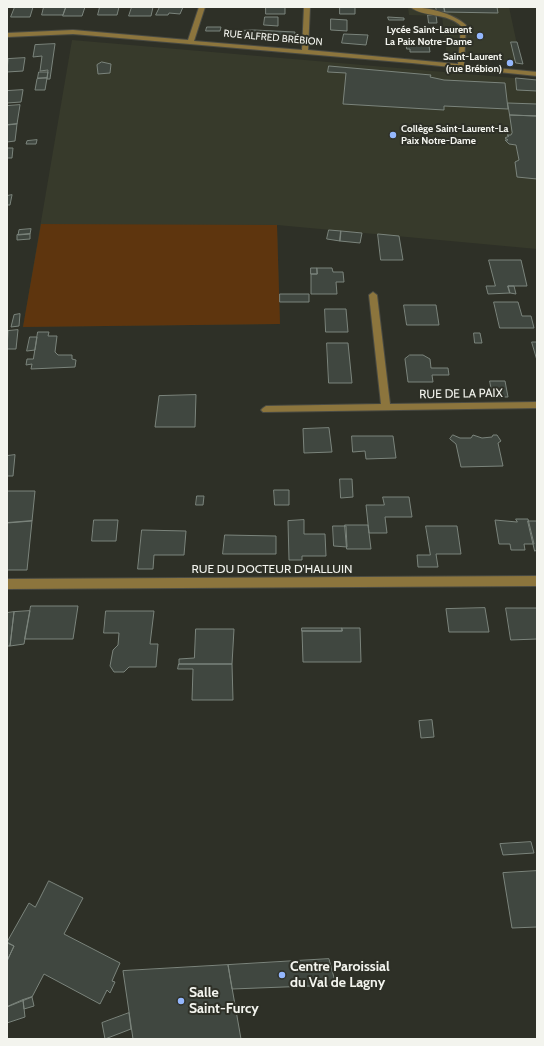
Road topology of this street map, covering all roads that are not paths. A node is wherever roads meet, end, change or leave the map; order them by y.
1 (202, 7) edge
2 (307, 7) edge
3 (413, 7) edge
4 (7, 35) edge
5 (191, 41) junction
6 (305, 51) junction
7 (461, 66) junction
8 (537, 74) edge
9 (373, 295) dead end
10 (537, 405) edge
11 (386, 407) junction
12 (266, 410) dead end
13 (537, 581) edge
14 (7, 584) edge

1 - 5 street
2 - 6 street
3 - 7 street
4 - 5 street, RUE ALFRED BRÉBION
5 - 6 street, RUE ALFRED BRÉBION
6 - 7 street, RUE ALFRED BRÉBION
7 - 8 street, RUE ALFRED BRÉBION
9 - 11 street
10 - 11 street, RUE DE LA PAIX
11 - 12 street, RUE DE LA PAIX
13 - 14 street, RUE DU DOCTEUR D'HALLUIN

